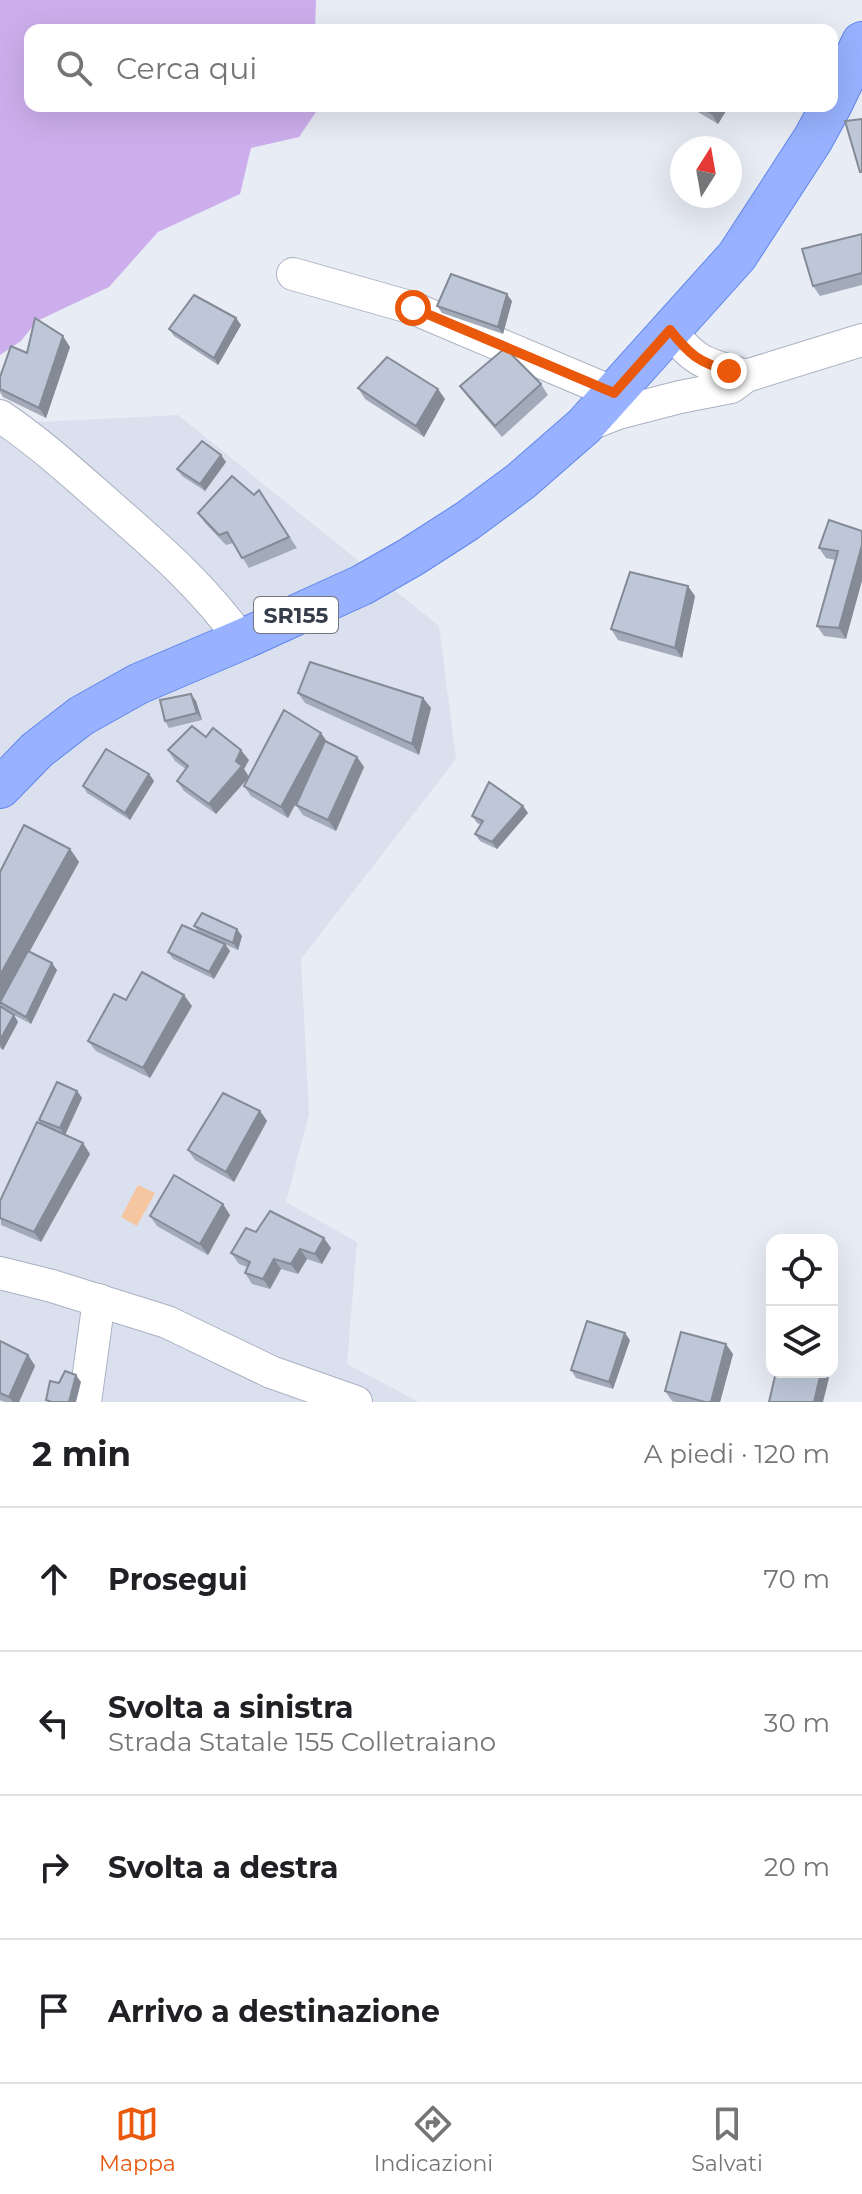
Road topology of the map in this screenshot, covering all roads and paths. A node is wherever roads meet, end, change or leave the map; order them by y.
1 (862, 42) edge
2 (838, 90) edge
3 (825, 116) edge
4 (293, 274) dead end
5 (670, 330) junction
6 (862, 340) edge
7 (746, 376) junction
8 (626, 380) junction
9 (680, 397) junction
10 (0, 416) edge
11 (584, 426) junction
12 (241, 640) junction
13 (0, 788) edge
14 (0, 1273) edge
15 (99, 1300) junction
16 (85, 1402) edge
17 (356, 1402) edge

1 - 2 main road, SR155
3 - 5 main road, SR155
4 - 8 street
5 - 7 street
5 - 8 main road, SR155
6 - 7 street
7 - 9 street
8 - 9 street
8 - 11 main road, SR155
9 - 11 street
10 - 12 street
11 - 12 main road, SR155
12 - 13 main road, SR155
14 - 15 street
15 - 16 street
15 - 17 street

